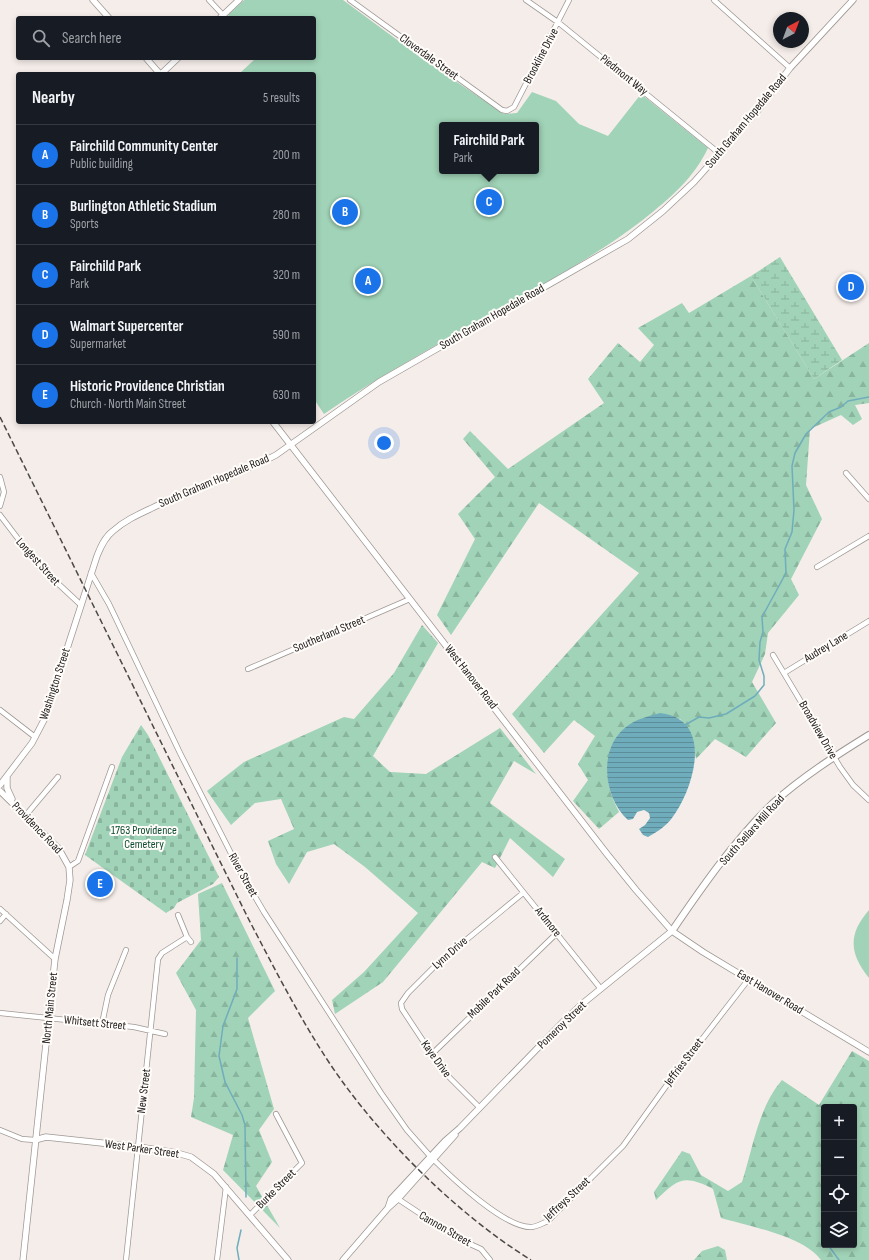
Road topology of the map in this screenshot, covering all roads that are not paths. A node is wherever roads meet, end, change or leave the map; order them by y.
1 (93, 0) edge
2 (209, 0) edge
3 (239, 0) edge
4 (350, 0) edge
5 (526, 0) edge
6 (569, 0) edge
7 (714, 0) edge
8 (853, 0) edge
9 (108, 16) edge
10 (221, 16) edge
11 (559, 23) junction
12 (148, 60) edge
13 (176, 60) edge
14 (790, 68) junction
15 (159, 72) edge
16 (163, 72) edge
17 (510, 111) joint
18 (720, 154) junction
19 (274, 424) edge
20 (290, 446) junction
21 (846, 472) dead end
22 (0, 477) edge
23 (869, 499) edge
24 (0, 506) edge
25 (0, 515) edge
26 (869, 536) edge
27 (817, 567) dead end
28 (91, 573) junction
29 (410, 599) junction
30 (81, 605) junction
31 (869, 621) edge
32 (773, 655) dead end
33 (248, 669) dead end
34 (784, 673) junction
35 (0, 710) edge
36 (869, 735) edge
37 (35, 737) junction
38 (834, 757) junction
39 (112, 767) dead end
40 (8, 776) junction
41 (58, 777) dead end
42 (0, 785) edge
43 (0, 791) edge
44 (869, 800) edge
45 (14, 803) junction
46 (26, 815) junction
47 (494, 857) dead end
48 (69, 867) junction
49 (523, 893) junction
50 (0, 909) edge
51 (6, 914) junction
52 (178, 915) dead end
53 (0, 921) edge
54 (672, 931) junction
55 (557, 933) junction
56 (187, 937) junction
57 (191, 942) dead end
58 (126, 950) dead end
59 (55, 959) junction
60 (748, 980) junction
61 (601, 989) junction
62 (0, 1013) edge
63 (49, 1018) junction
64 (102, 1024) junction
65 (412, 1024) joint
66 (151, 1031) junction
67 (165, 1034) dead end
68 (869, 1052) edge
69 (432, 1054) junction
70 (480, 1108) junction
71 (276, 1114) dead end
72 (0, 1130) edge
73 (35, 1140) junction
74 (623, 1146) joint
75 (138, 1147) junction
76 (432, 1158) junction
77 (226, 1187) junction
78 (464, 1188) joint
79 (398, 1199) junction
80 (388, 1208) junction
81 (250, 1215) junction
82 (23, 1260) edge
83 (126, 1260) edge
84 (217, 1260) edge
85 (288, 1260) edge
86 (343, 1260) edge
87 (490, 1260) edge

1 - 9 street
2 - 10 street
3 - 10 street
4 - 17 street, Cloverdale Street
5 - 11 street, Piedmont Way
6 - 11 street, Brookline Drive
7 - 14 street
8 - 14 street, South Graham Hopedale Road
11 - 17 street, Brookline Drive
11 - 18 street, Piedmont Way
12 - 15 street
13 - 16 street
14 - 18 street, South Graham Hopedale Road
18 - 20 street, South Graham Hopedale Road
19 - 20 street, West Hanover Road
20 - 28 street, South Graham Hopedale Road
20 - 29 street, West Hanover Road
21 - 23 street
22 - 24 street
25 - 30 street, Longest Street
26 - 27 street
28 - 30 street, Washington Street
28 - 76 street, River Street
29 - 33 street, Southerland Street
29 - 54 street, West Hanover Road
30 - 37 street, Washington Street
31 - 34 street, Audrey Lane
32 - 34 street, Broadview Drive
34 - 38 street, Broadview Drive
35 - 37 street
36 - 38 main road, South Sellars Mill Road
37 - 40 street, Washington Street
38 - 44 street, Broadview Drive
38 - 54 main road, South Sellars Mill Road
39 - 48 street
40 - 42 street, Washington Street
40 - 45 street
41 - 46 street
43 - 45 street, Providence Road
45 - 46 street, Providence Road
46 - 48 street, Providence Road
47 - 49 street, Ardmore
48 - 59 street, North Main Street
49 - 55 street, Ardmore
49 - 65 street, Lynn Drive
50 - 51 street
51 - 53 street
51 - 59 street
52 - 56 street
54 - 60 street, East Hanover Road
54 - 61 street, Pomeroy Street
55 - 61 street, Ardmore
55 - 69 street, Mobile Park Road
56 - 57 street
56 - 66 street, New Street
58 - 64 street
59 - 63 street, North Main Street
60 - 68 street, East Hanover Road
60 - 74 street, Jeffries Street
61 - 70 street, Pomeroy Street
62 - 63 street, Whitsett Street
63 - 64 street, Whitsett Street
63 - 73 street, North Main Street
64 - 66 street, Whitsett Street
65 - 69 street, Kaye Drive
66 - 67 street, Whitsett Street
66 - 75 street, New Street
69 - 70 street, Kaye Drive
70 - 76 street, Pomeroy Street
71 - 81 street, Burke Street
72 - 73 street, West Parker Street
73 - 75 street, West Parker Street
73 - 82 street, North Main Street
74 - 78 street, Jeffreys Street
75 - 77 street, West Parker Street
75 - 83 street, New Street
76 - 78 street, River Street
76 - 79 street, Pomeroy Street
76 - 80 street, Pomeroy Street
77 - 81 street, West Parker Street
77 - 84 street
79 - 80 street, Pomeroy Street
79 - 87 street, Cannon Street
80 - 86 street, Pomeroy Street
81 - 85 street, West Parker Street

